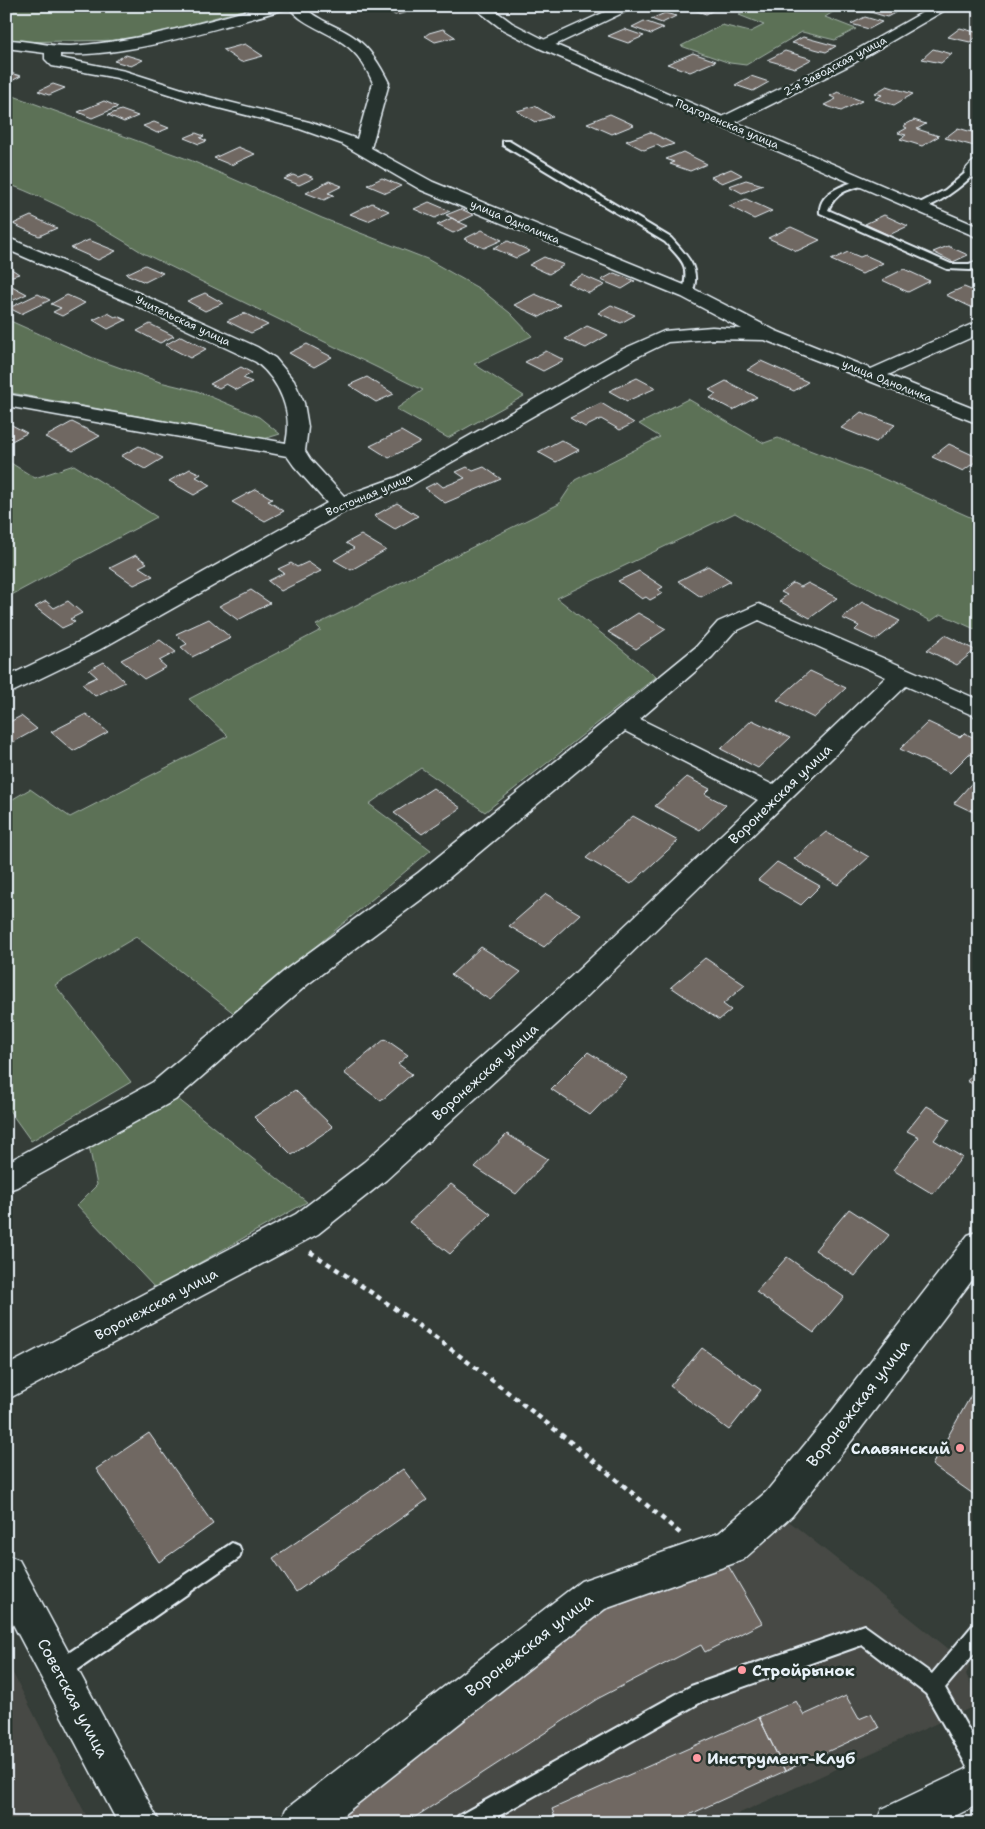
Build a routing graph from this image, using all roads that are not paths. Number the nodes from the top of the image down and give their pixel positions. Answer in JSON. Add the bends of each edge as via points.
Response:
{"nodes":[{"id":1,"x":281,"y":6,"type":"edge"},
{"id":2,"x":295,"y":6,"type":"edge"},
{"id":3,"x":479,"y":6,"type":"edge"},
{"id":4,"x":630,"y":6,"type":"edge"},
{"id":5,"x":945,"y":6,"type":"edge"},
{"id":6,"x":6,"y":44,"type":"edge"},
{"id":7,"x":544,"y":45,"type":"junction"},
{"id":8,"x":53,"y":50,"type":"junction"},
{"id":9,"x":724,"y":122,"type":"junction"},
{"id":10,"x":506,"y":143,"type":"dead end"},
{"id":11,"x":363,"y":148,"type":"junction"},
{"id":12,"x":976,"y":170,"type":"edge"},
{"id":13,"x":863,"y":183,"type":"junction"},
{"id":14,"x":919,"y":207,"type":"junction"},
{"id":15,"x":979,"y":233,"type":"edge"},
{"id":16,"x":6,"y":242,"type":"edge"},
{"id":17,"x":979,"y":264,"type":"edge"},
{"id":18,"x":686,"y":307,"type":"junction"},
{"id":19,"x":979,"y":327,"type":"edge"},
{"id":20,"x":769,"y":335,"type":"junction"},
{"id":21,"x":664,"y":337,"type":"junction"},
{"id":22,"x":873,"y":375,"type":"junction"},
{"id":23,"x":6,"y":400,"type":"edge"},
{"id":24,"x":979,"y":418,"type":"edge"},
{"id":25,"x":295,"y":451,"type":"junction"},
{"id":26,"x":340,"y":505,"type":"junction"},
{"id":27,"x":902,"y":676,"type":"junction"},
{"id":28,"x":6,"y":687,"type":"edge"},
{"id":29,"x":979,"y":710,"type":"edge"},
{"id":30,"x":623,"y":720,"type":"junction"},
{"id":31,"x":776,"y":798,"type":"junction"},
{"id":32,"x":6,"y":1178,"type":"edge"},
{"id":33,"x":979,"y":1245,"type":"edge"},
{"id":34,"x":6,"y":1384,"type":"edge"},
{"id":35,"x":232,"y":1552,"type":"dead end"},
{"id":36,"x":6,"y":1573,"type":"edge"},
{"id":37,"x":979,"y":1632,"type":"edge"},
{"id":38,"x":58,"y":1671,"type":"junction"},
{"id":39,"x":933,"y":1687,"type":"junction"},
{"id":40,"x":979,"y":1768,"type":"edge"},
{"id":41,"x":979,"y":1783,"type":"edge"},
{"id":42,"x":140,"y":1823,"type":"edge"},
{"id":43,"x":300,"y":1823,"type":"edge"},
{"id":44,"x":465,"y":1823,"type":"edge"},
{"id":45,"x":896,"y":1823,"type":"edge"}],
"edges":[{"from":1,"to":8,"type":"street","via":[[115,46]]},
{"from":2,"to":11,"type":"street","via":[[313,21],[348,39],[364,53],[375,70],[381,83]]},
{"from":3,"to":7,"type":"street","name":"Подгоренская улица","via":[[507,26]]},
{"from":4,"to":7,"type":"street"},
{"from":5,"to":9,"type":"street","name":"2-я Заводская улица","via":[[847,61]]},
{"from":6,"to":8,"type":"street"},
{"from":7,"to":9,"type":"street","name":"Подгоренская улица"},
{"from":8,"to":11,"type":"street","name":"улица Одноличка","via":[[52,59],[57,63],[120,74],[303,125]]},
{"from":9,"to":13,"type":"street","name":"Подгоренская улица"},
{"from":10,"to":18,"type":"lane","via":[[668,240],[688,262],[692,273]]},
{"from":11,"to":18,"type":"street","name":"улица Одноличка","via":[[427,186]]},
{"from":12,"to":14,"type":"lane","via":[[948,192]]},
{"from":13,"to":14,"type":"street","name":"Подгоренская улица"},
{"from":13,"to":17,"type":"lane","via":[[844,185],[827,200],[823,211],[950,267]]},
{"from":14,"to":15,"type":"street","name":"Подгоренская улица"},
{"from":16,"to":25,"type":"street","name":"Учительская улица","via":[[164,311],[267,361],[295,401],[299,436]]},
{"from":18,"to":20,"type":"street","name":"улица Одноличка"},
{"from":18,"to":21,"type":"street"},
{"from":19,"to":22,"type":"street"},
{"from":20,"to":21,"type":"street","name":"Восточная улица","via":[[712,333]]},
{"from":20,"to":22,"type":"street","name":"улица Одноличка"},
{"from":21,"to":26,"type":"street","name":"Восточная улица","via":[[628,354],[404,482]]},
{"from":22,"to":24,"type":"street","name":"улица Одноличка"},
{"from":23,"to":25,"type":"street"},
{"from":25,"to":26,"type":"street"},
{"from":26,"to":28,"type":"street","name":"Восточная улица","via":[[91,645]]},
{"from":27,"to":29,"type":"street"},
{"from":27,"to":30,"type":"street","via":[[759,611],[726,626],[704,652]]},
{"from":27,"to":31,"type":"street","name":"Воронежская улица"},
{"from":30,"to":31,"type":"street"},
{"from":30,"to":32,"type":"street","via":[[428,880],[298,976],[164,1091]]},
{"from":31,"to":34,"type":"street","name":"Воронежская улица","via":[[569,996],[375,1171],[307,1224]]},
{"from":33,"to":43,"type":"street","name":"Воронежская улица","via":[[779,1504],[730,1547],[594,1594]]},
{"from":35,"to":38,"type":"lane"},
{"from":36,"to":38,"type":"street","name":"Советская улица"},
{"from":37,"to":39,"type":"lane"},
{"from":38,"to":42,"type":"street","name":"Советская улица"},
{"from":39,"to":40,"type":"lane"},
{"from":39,"to":44,"type":"lane","via":[[864,1635],[698,1693]]},
{"from":41,"to":45,"type":"street"}]}
